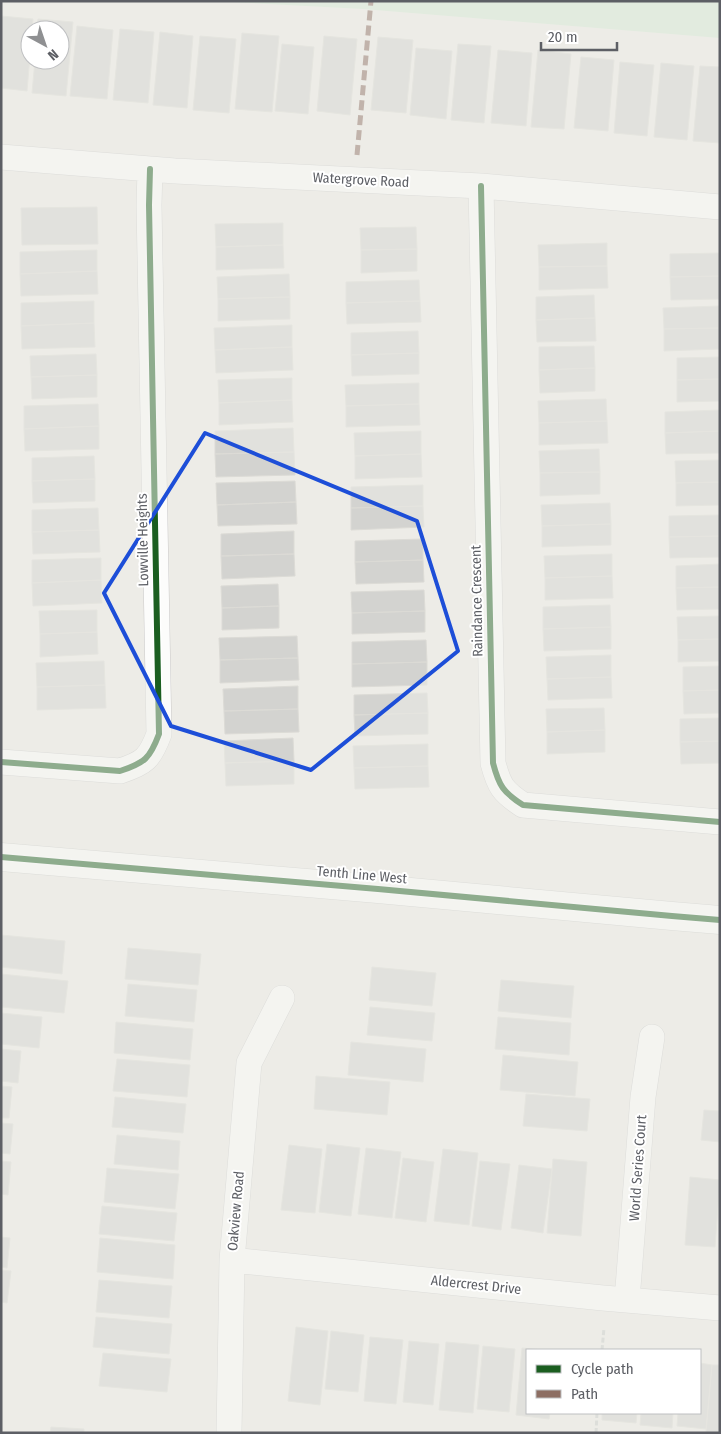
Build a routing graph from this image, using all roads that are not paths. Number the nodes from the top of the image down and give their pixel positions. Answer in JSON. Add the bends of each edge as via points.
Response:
{"nodes":[{"id":1,"x":1,"y":157,"type":"edge"},
{"id":2,"x":150,"y":169,"type":"junction"},
{"id":3,"x":481,"y":186,"type":"junction"},
{"id":4,"x":720,"y":207,"type":"edge"},
{"id":5,"x":1,"y":762,"type":"edge"},
{"id":6,"x":720,"y":822,"type":"edge"},
{"id":7,"x":1,"y":857,"type":"edge"},
{"id":8,"x":720,"y":920,"type":"edge"},
{"id":9,"x":282,"y":998,"type":"dead end"},
{"id":10,"x":652,"y":1036,"type":"dead end"},
{"id":11,"x":232,"y":1260,"type":"junction"},
{"id":12,"x":627,"y":1300,"type":"junction"},
{"id":13,"x":720,"y":1308,"type":"edge"},
{"id":14,"x":229,"y":1433,"type":"edge"}],
"edges":[{"from":1,"to":2,"type":"street","name":"Watergrove Road"},
{"from":2,"to":3,"type":"street","name":"Watergrove Road"},
{"from":2,"to":5,"type":"street","name":"Lowville Heights","via":[[159,734],[152,752],[137,765],[120,771]]},
{"from":3,"to":4,"type":"street","name":"Watergrove Road"},
{"from":3,"to":6,"type":"street","name":"Raindance Crescent","via":[[493,763],[498,781],[508,795],[523,805]]},
{"from":7,"to":8,"type":"street","name":"Tenth Line West"},
{"from":9,"to":11,"type":"street","name":"Oakview Road","via":[[249,1063]]},
{"from":10,"to":12,"type":"street","name":"World Series Court","via":[[643,1097]]},
{"from":11,"to":12,"type":"street","name":"Aldercrest Drive"},
{"from":11,"to":14,"type":"street","name":"Oakview Road"},
{"from":12,"to":13,"type":"street","name":"Aldercrest Drive"}]}
